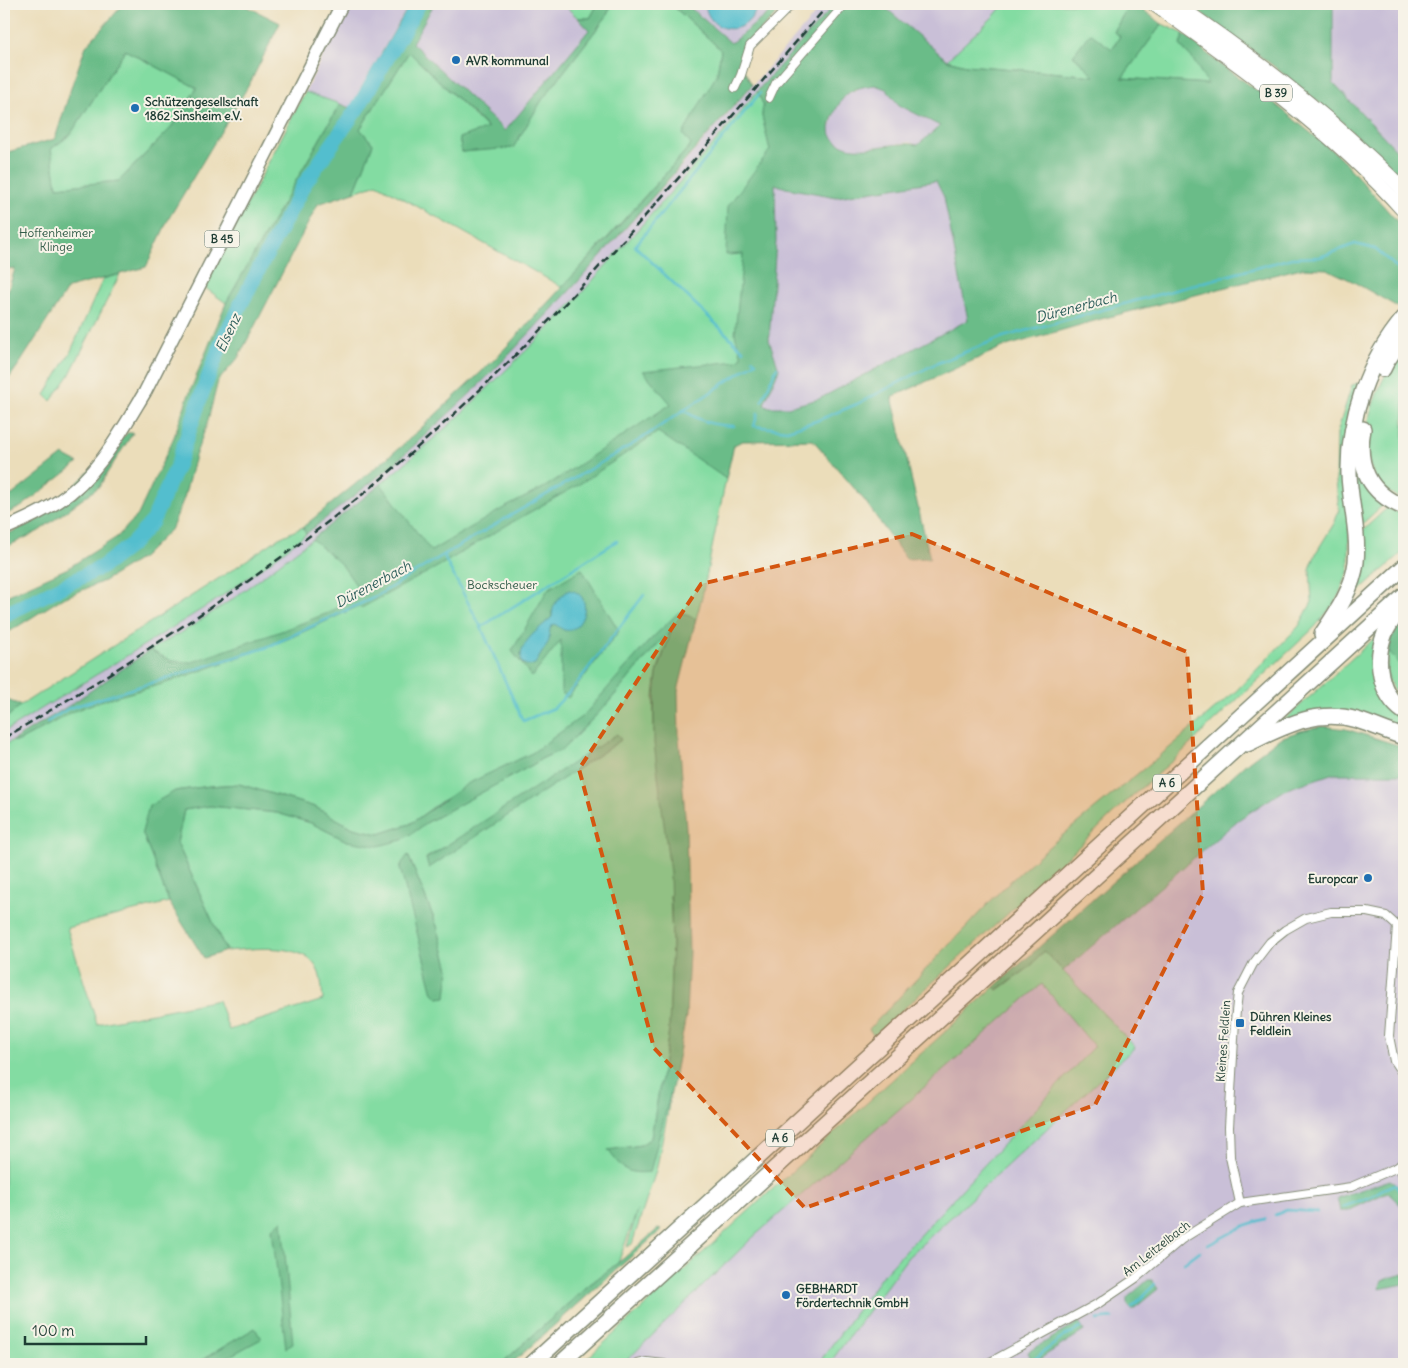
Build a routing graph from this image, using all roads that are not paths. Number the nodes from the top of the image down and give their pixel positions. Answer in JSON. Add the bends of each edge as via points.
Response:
{"nodes":[{"id":1,"x":342,"y":4,"type":"edge"},
{"id":2,"x":792,"y":4,"type":"edge"},
{"id":3,"x":845,"y":4,"type":"edge"},
{"id":4,"x":1154,"y":4,"type":"edge"},
{"id":5,"x":1175,"y":4,"type":"edge"},
{"id":6,"x":735,"y":88,"type":"dead end"},
{"id":7,"x":769,"y":98,"type":"dead end"},
{"id":8,"x":1404,"y":191,"type":"edge"},
{"id":9,"x":1404,"y":211,"type":"edge"},
{"id":10,"x":1404,"y":318,"type":"edge"},
{"id":11,"x":1404,"y":336,"type":"edge"},
{"id":12,"x":1395,"y":503,"type":"edge"},
{"id":13,"x":4,"y":529,"type":"edge"},
{"id":14,"x":1404,"y":567,"type":"edge"},
{"id":15,"x":1404,"y":596,"type":"edge"},
{"id":16,"x":1404,"y":602,"type":"edge"},
{"id":17,"x":1307,"y":655,"type":"junction"},
{"id":18,"x":1404,"y":712,"type":"edge"},
{"id":19,"x":1404,"y":737,"type":"edge"},
{"id":20,"x":1232,"y":752,"type":"junction"},
{"id":21,"x":1404,"y":1076,"type":"edge"},
{"id":22,"x":1401,"y":1164,"type":"edge"},
{"id":23,"x":1404,"y":1176,"type":"edge"},
{"id":24,"x":1240,"y":1203,"type":"junction"},
{"id":25,"x":532,"y":1364,"type":"edge"},
{"id":26,"x":560,"y":1364,"type":"edge"},
{"id":27,"x":638,"y":1364,"type":"edge"},
{"id":28,"x":664,"y":1364,"type":"edge"},
{"id":29,"x":987,"y":1364,"type":"edge"}],
"edges":[{"from":1,"to":13,"type":"main road","number":"B 45","via":[[144,392],[112,446],[83,482],[60,500]]},
{"from":2,"to":6,"type":"street","via":[[750,46]]},
{"from":3,"to":7,"type":"street","via":[[776,83]]},
{"from":4,"to":9,"type":"highway","number":"B 39","via":[[1289,103],[1354,160]]},
{"from":5,"to":8,"type":"highway","number":"B 39","via":[[1324,115]]},
{"from":10,"to":17,"type":"highway","via":[[1378,357],[1355,416],[1349,474],[1356,533],[1352,581],[1334,616]]},
{"from":11,"to":12,"type":"highway","via":[[1377,382],[1362,435],[1361,451],[1370,481]]},
{"from":14,"to":17,"type":"highway","number":"A 6"},
{"from":15,"to":20,"type":"highway","number":"A 6"},
{"from":16,"to":18,"type":"highway","via":[[1386,632],[1379,652],[1379,670],[1391,698]]},
{"from":17,"to":25,"type":"highway","number":"A 6"},
{"from":19,"to":20,"type":"highway","via":[[1344,717],[1312,718],[1283,727]]},
{"from":20,"to":26,"type":"highway","number":"A 6"},
{"from":21,"to":24,"type":"street","name":"Kleines Feldlein","via":[[1394,1061],[1389,1036],[1397,926],[1386,916],[1366,912],[1332,912],[1306,918],[1270,942],[1253,964],[1238,994],[1229,1126],[1230,1157]]},
{"from":22,"to":23,"type":"street"},
{"from":22,"to":24,"type":"street","name":"Am Leitzelbach","via":[[1351,1187]]},
{"from":24,"to":29,"type":"street","name":"Am Leitzelbach","via":[[1182,1239],[1136,1278],[1099,1303]]},
{"from":27,"to":28,"type":"street"}]}
